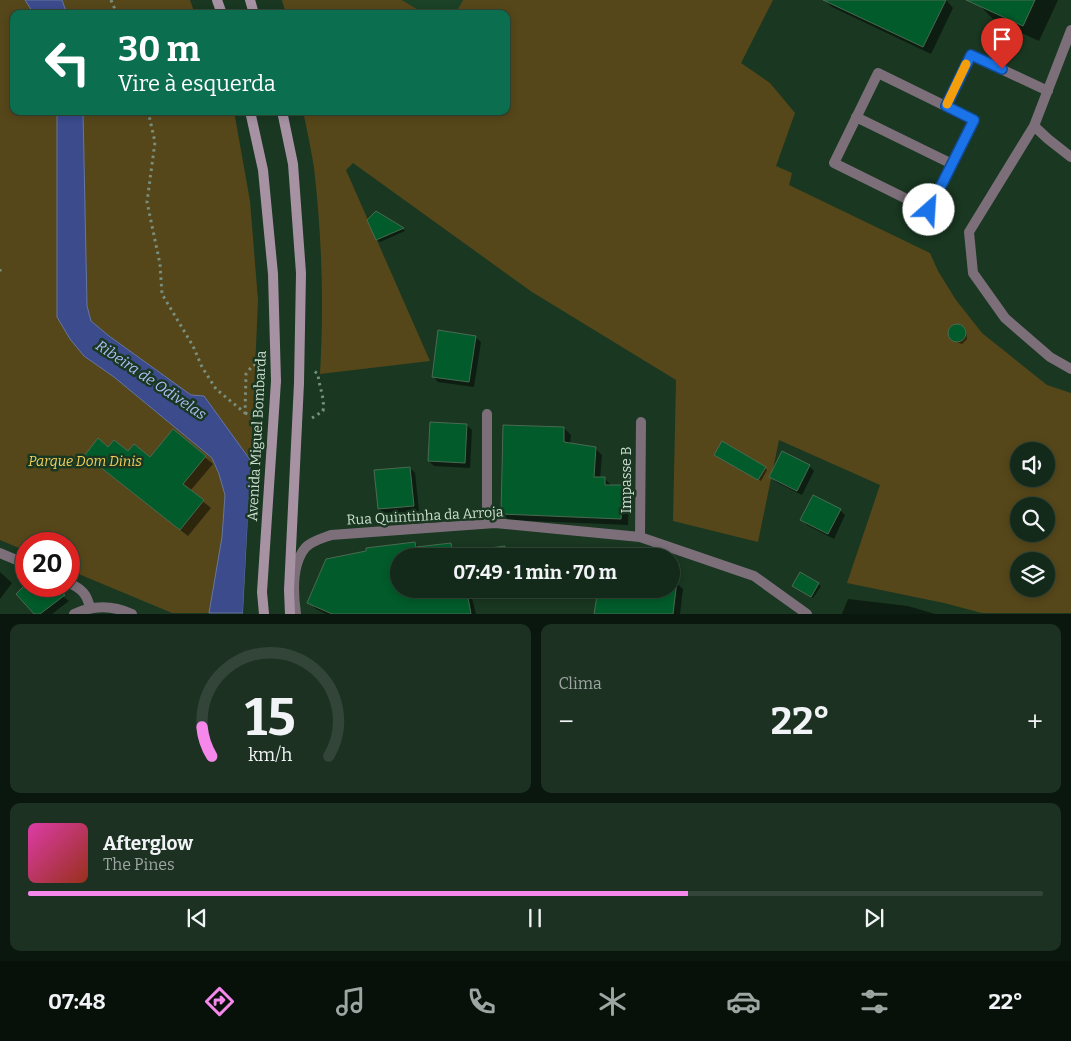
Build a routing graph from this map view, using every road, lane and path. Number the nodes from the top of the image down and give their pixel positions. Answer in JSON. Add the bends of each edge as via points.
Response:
{"nodes":[{"id":1,"x":1071,"y":31,"type":"edge"},
{"id":2,"x":1048,"y":91,"type":"junction"},
{"id":3,"x":946,"y":106,"type":"junction"},
{"id":4,"x":149,"y":115,"type":"edge"},
{"id":5,"x":251,"y":115,"type":"edge"},
{"id":6,"x":283,"y":115,"type":"edge"},
{"id":7,"x":856,"y":117,"type":"junction"},
{"id":8,"x":1034,"y":126,"type":"junction"},
{"id":9,"x":1071,"y":157,"type":"edge"},
{"id":10,"x":952,"y":164,"type":"junction"},
{"id":11,"x":275,"y":362,"type":"junction"},
{"id":12,"x":1071,"y":369,"type":"edge"},
{"id":13,"x":487,"y":414,"type":"dead end"},
{"id":14,"x":640,"y":422,"type":"dead end"},
{"id":15,"x":487,"y":523,"type":"junction"},
{"id":16,"x":640,"y":537,"type":"junction"},
{"id":17,"x":0,"y":553,"type":"edge"},
{"id":18,"x":15,"y":559,"type":"edge"},
{"id":19,"x":80,"y":589,"type":"edge"},
{"id":20,"x":90,"y":608,"type":"junction"},
{"id":21,"x":74,"y":614,"type":"edge"},
{"id":22,"x":132,"y":614,"type":"edge"},
{"id":23,"x":264,"y":614,"type":"edge"},
{"id":24,"x":290,"y":614,"type":"edge"},
{"id":25,"x":296,"y":614,"type":"edge"},
{"id":26,"x":807,"y":614,"type":"edge"}],
"edges":[{"from":1,"to":2,"type":"street"},
{"from":2,"to":3,"type":"street","via":[[971,55]]},
{"from":2,"to":8,"type":"street"},
{"from":3,"to":7,"type":"street","via":[[878,73]]},
{"from":3,"to":10,"type":"street","via":[[974,120]]},
{"from":4,"to":11,"type":"path","via":[[155,142],[148,202],[160,264],[162,294],[216,389],[245,413],[246,374],[253,365]]},
{"from":5,"to":11,"type":"main road","name":"Avenida Miguel Bombarda","via":[[263,170],[272,255]]},
{"from":6,"to":24,"type":"main road","bridge":true,"via":[[293,164],[302,273]]},
{"from":7,"to":10,"type":"street"},
{"from":7,"to":10,"type":"street","via":[[834,163],[929,210]]},
{"from":8,"to":9,"type":"street"},
{"from":8,"to":12,"type":"street","via":[[969,232],[973,273],[1005,318],[1050,357]]},
{"from":11,"to":23,"type":"main road","name":"Avenida Miguel Bombarda","bridge":true,"via":[[262,592]]},
{"from":13,"to":15,"type":"street"},
{"from":14,"to":16,"type":"street","name":"Impasse B"},
{"from":15,"to":16,"type":"street","name":"Rua Quintinha da Arroja"},
{"from":15,"to":25,"type":"street","name":"Rua Quintinha da Arroja","via":[[331,535],[318,540],[306,547],[299,561],[294,579]]},
{"from":16,"to":26,"type":"street","name":"Rua Quintinha da Arroja","via":[[754,576]]},
{"from":17,"to":18,"type":"street"},
{"from":19,"to":20,"type":"street"},
{"from":20,"to":21,"type":"street"},
{"from":20,"to":22,"type":"street","via":[[113,608]]}]}
